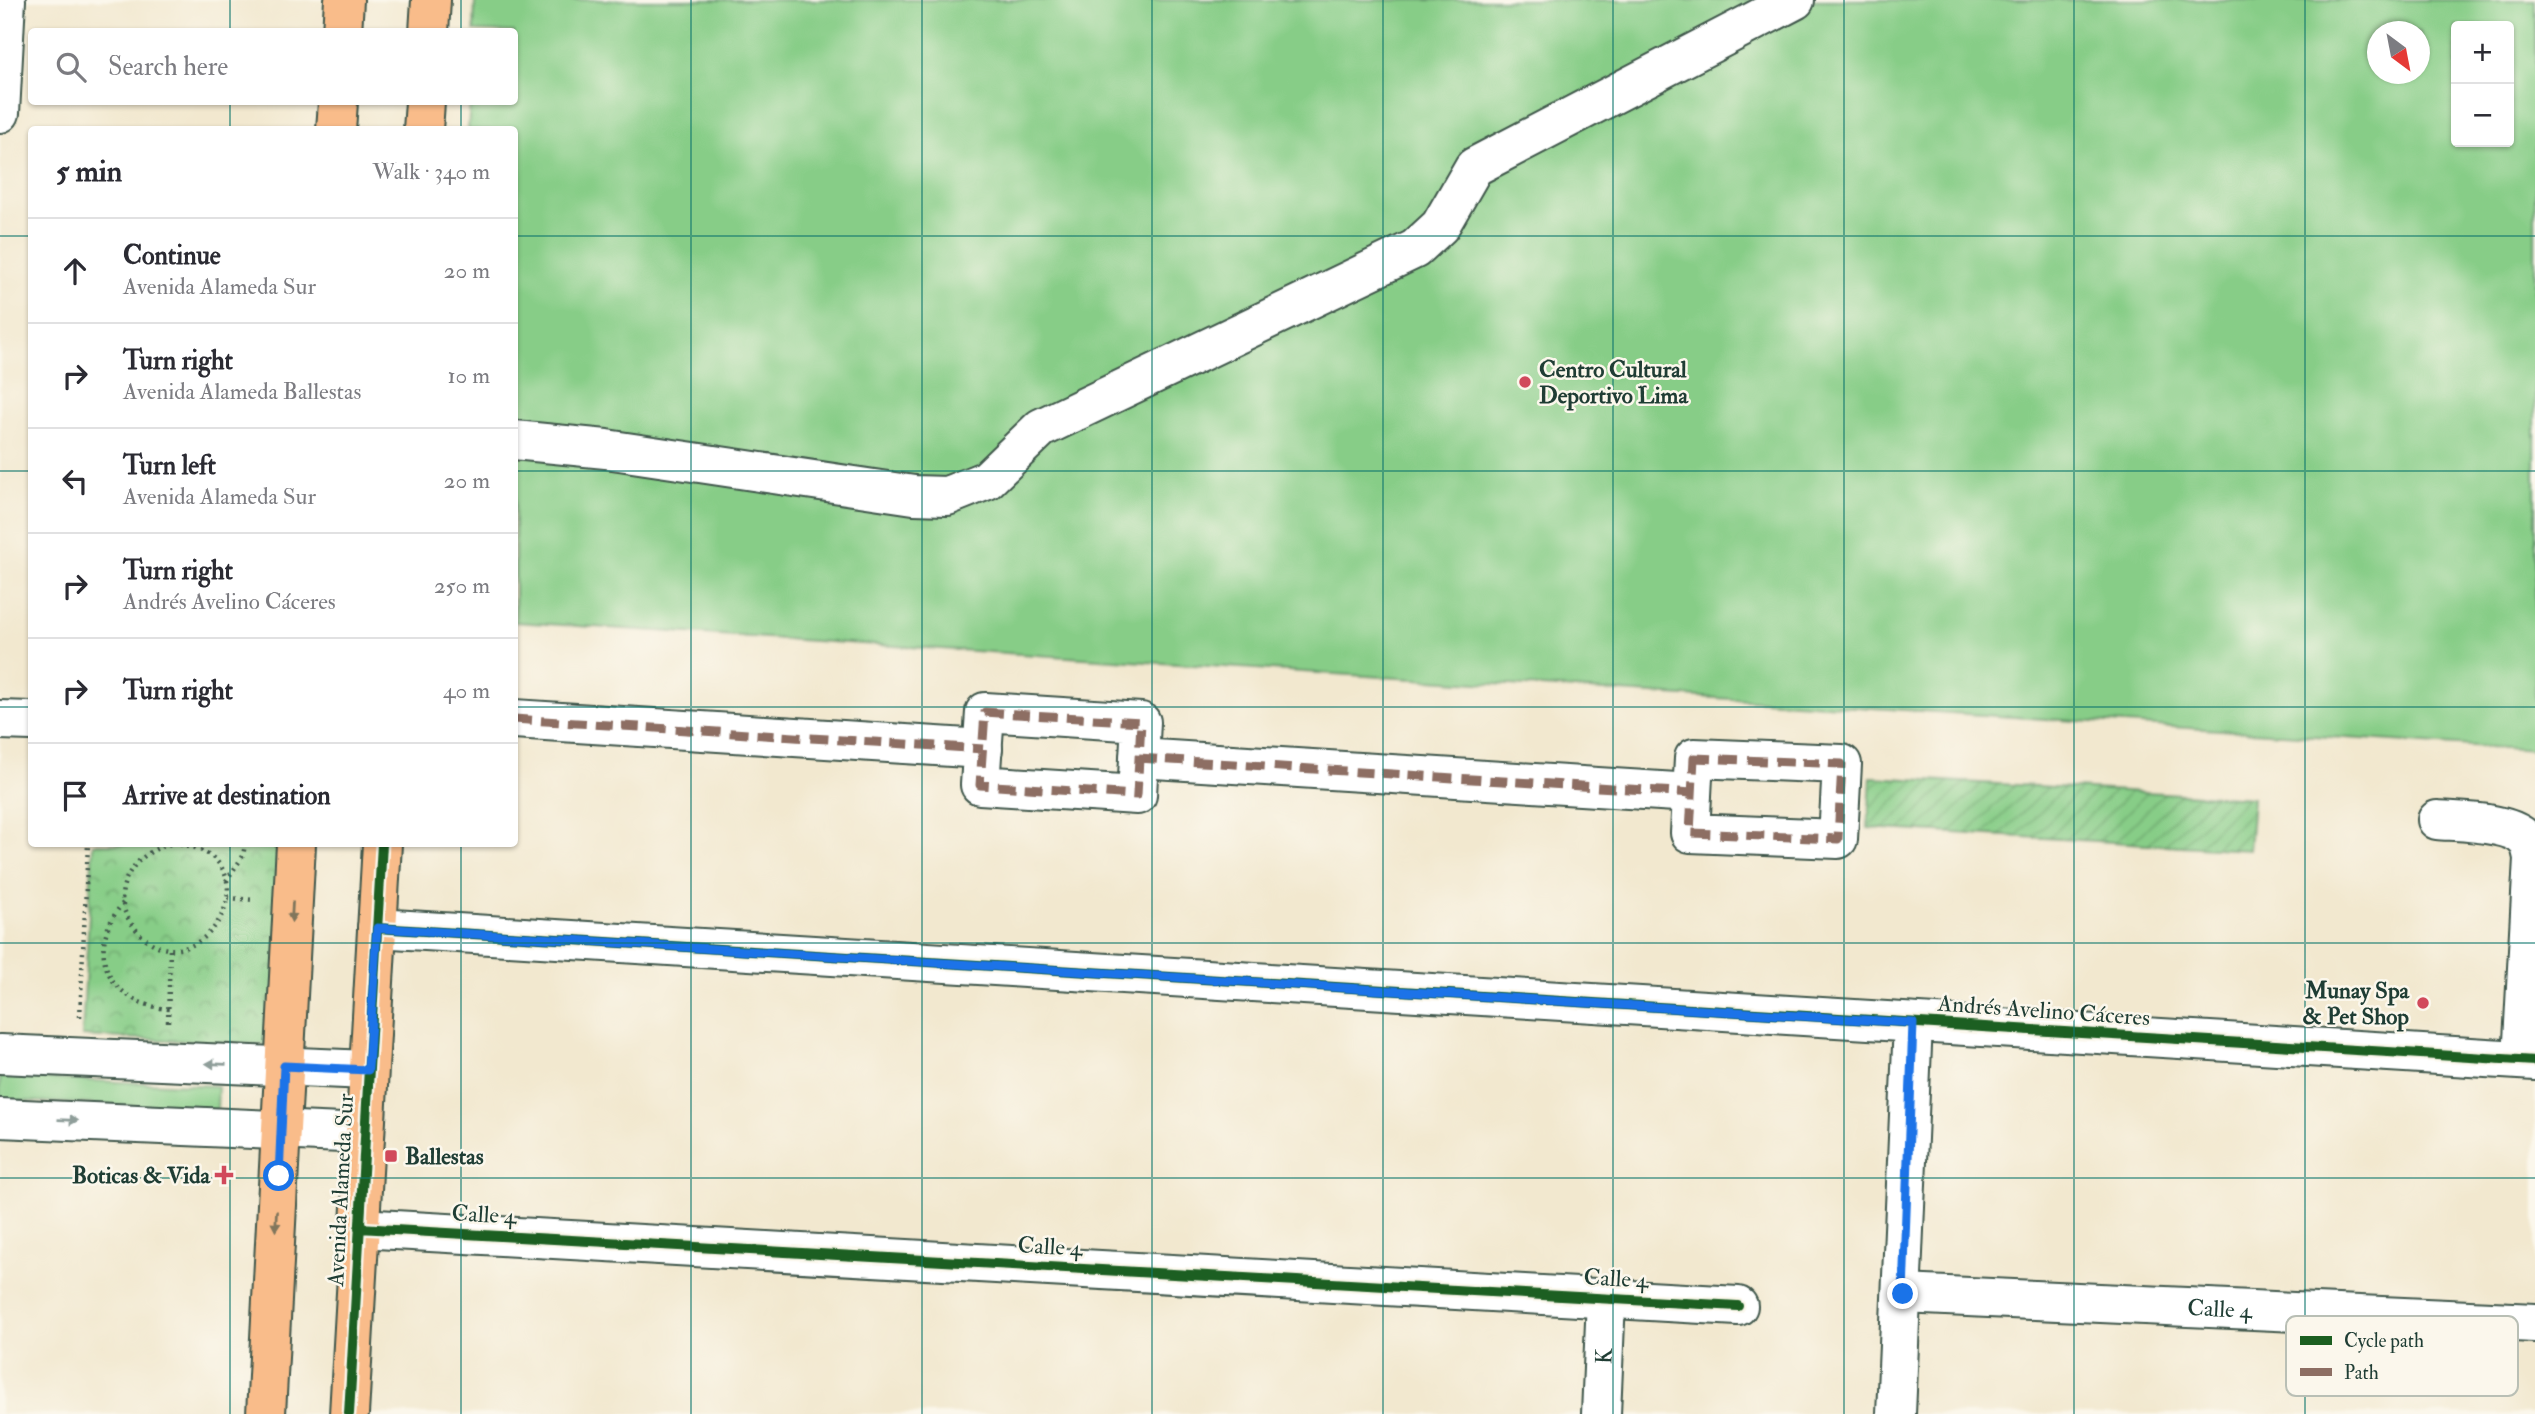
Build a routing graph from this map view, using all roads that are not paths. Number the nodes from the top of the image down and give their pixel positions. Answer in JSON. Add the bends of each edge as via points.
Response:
{"nodes":[{"id":1,"x":6,"y":0,"type":"edge"},
{"id":2,"x":344,"y":0,"type":"edge"},
{"id":3,"x":431,"y":0,"type":"edge"},
{"id":4,"x":1795,"y":0,"type":"edge"},
{"id":5,"x":342,"y":28,"type":"edge"},
{"id":6,"x":429,"y":28,"type":"edge"},
{"id":7,"x":338,"y":105,"type":"edge"},
{"id":8,"x":425,"y":105,"type":"edge"},
{"id":9,"x":0,"y":113,"type":"edge"},
{"id":10,"x":336,"y":126,"type":"edge"},
{"id":11,"x":423,"y":126,"type":"edge"},
{"id":12,"x":518,"y":440,"type":"edge"},
{"id":13,"x":518,"y":719,"type":"edge"},
{"id":14,"x":0,"y":720,"type":"edge"},
{"id":15,"x":28,"y":721,"type":"edge"},
{"id":16,"x":983,"y":748,"type":"junction"},
{"id":17,"x":1139,"y":758,"type":"junction"},
{"id":18,"x":1692,"y":793,"type":"dead end"},
{"id":19,"x":2437,"y":820,"type":"dead end"},
{"id":20,"x":296,"y":847,"type":"edge"},
{"id":21,"x":382,"y":847,"type":"edge"},
{"id":22,"x":377,"y":928,"type":"junction"},
{"id":23,"x":1913,"y":1023,"type":"junction"},
{"id":24,"x":0,"y":1054,"type":"edge"},
{"id":25,"x":2528,"y":1061,"type":"edge"},
{"id":26,"x":284,"y":1066,"type":"junction"},
{"id":27,"x":368,"y":1070,"type":"junction"},
{"id":28,"x":0,"y":1118,"type":"edge"},
{"id":29,"x":282,"y":1128,"type":"junction"},
{"id":30,"x":365,"y":1134,"type":"junction"},
{"id":31,"x":359,"y":1228,"type":"junction"},
{"id":32,"x":1903,"y":1294,"type":"junction"},
{"id":33,"x":1606,"y":1299,"type":"junction"},
{"id":34,"x":1738,"y":1306,"type":"dead end"},
{"id":35,"x":2382,"y":1316,"type":"edge"},
{"id":36,"x":266,"y":1414,"type":"edge"},
{"id":37,"x":349,"y":1414,"type":"edge"},
{"id":38,"x":1601,"y":1414,"type":"edge"},
{"id":39,"x":1896,"y":1414,"type":"edge"}],
"edges":[{"from":1,"to":9,"type":"street"},
{"from":2,"to":5,"type":"main road"},
{"from":3,"to":6,"type":"main road"},
{"from":4,"to":12,"type":"street","via":[[1474,167],[1440,226],[1406,254],[1041,428],[987,480],[947,496]]},
{"from":7,"to":10,"type":"main road"},
{"from":8,"to":11,"type":"main road"},
{"from":13,"to":16,"type":"street"},
{"from":14,"to":15,"type":"street"},
{"from":16,"to":17,"type":"street","via":[[985,712],[1141,722]]},
{"from":16,"to":17,"type":"street","via":[[980,785],[1137,795]]},
{"from":17,"to":18,"type":"street"},
{"from":19,"to":25,"type":"street","via":[[2497,826],[2528,842],[2533,858]]},
{"from":20,"to":26,"type":"main road","one_way":true},
{"from":21,"to":22,"type":"main road","name":"Avenida Alameda Sur"},
{"from":22,"to":23,"type":"street","name":"Andrés Avelino Cáceres"},
{"from":22,"to":27,"type":"main road","name":"Avenida Alameda Sur"},
{"from":23,"to":25,"type":"street","name":"Andrés Avelino Cáceres"},
{"from":23,"to":32,"type":"street"},
{"from":26,"to":24,"type":"street","one_way":true},
{"from":26,"to":27,"type":"street"},
{"from":26,"to":29,"type":"main road"},
{"from":27,"to":30,"type":"main road","name":"Avenida Alameda Sur"},
{"from":28,"to":29,"type":"street","one_way":true},
{"from":29,"to":30,"type":"street"},
{"from":29,"to":36,"type":"main road","one_way":true},
{"from":30,"to":31,"type":"main road","name":"Avenida Alameda Sur"},
{"from":31,"to":33,"type":"street","name":"Calle 4"},
{"from":31,"to":37,"type":"main road","name":"Avenida Alameda Sur"},
{"from":32,"to":35,"type":"street","name":"Calle 4"},
{"from":32,"to":39,"type":"street"},
{"from":33,"to":34,"type":"street","name":"Calle 4"},
{"from":33,"to":38,"type":"street","name":"K"}]}
